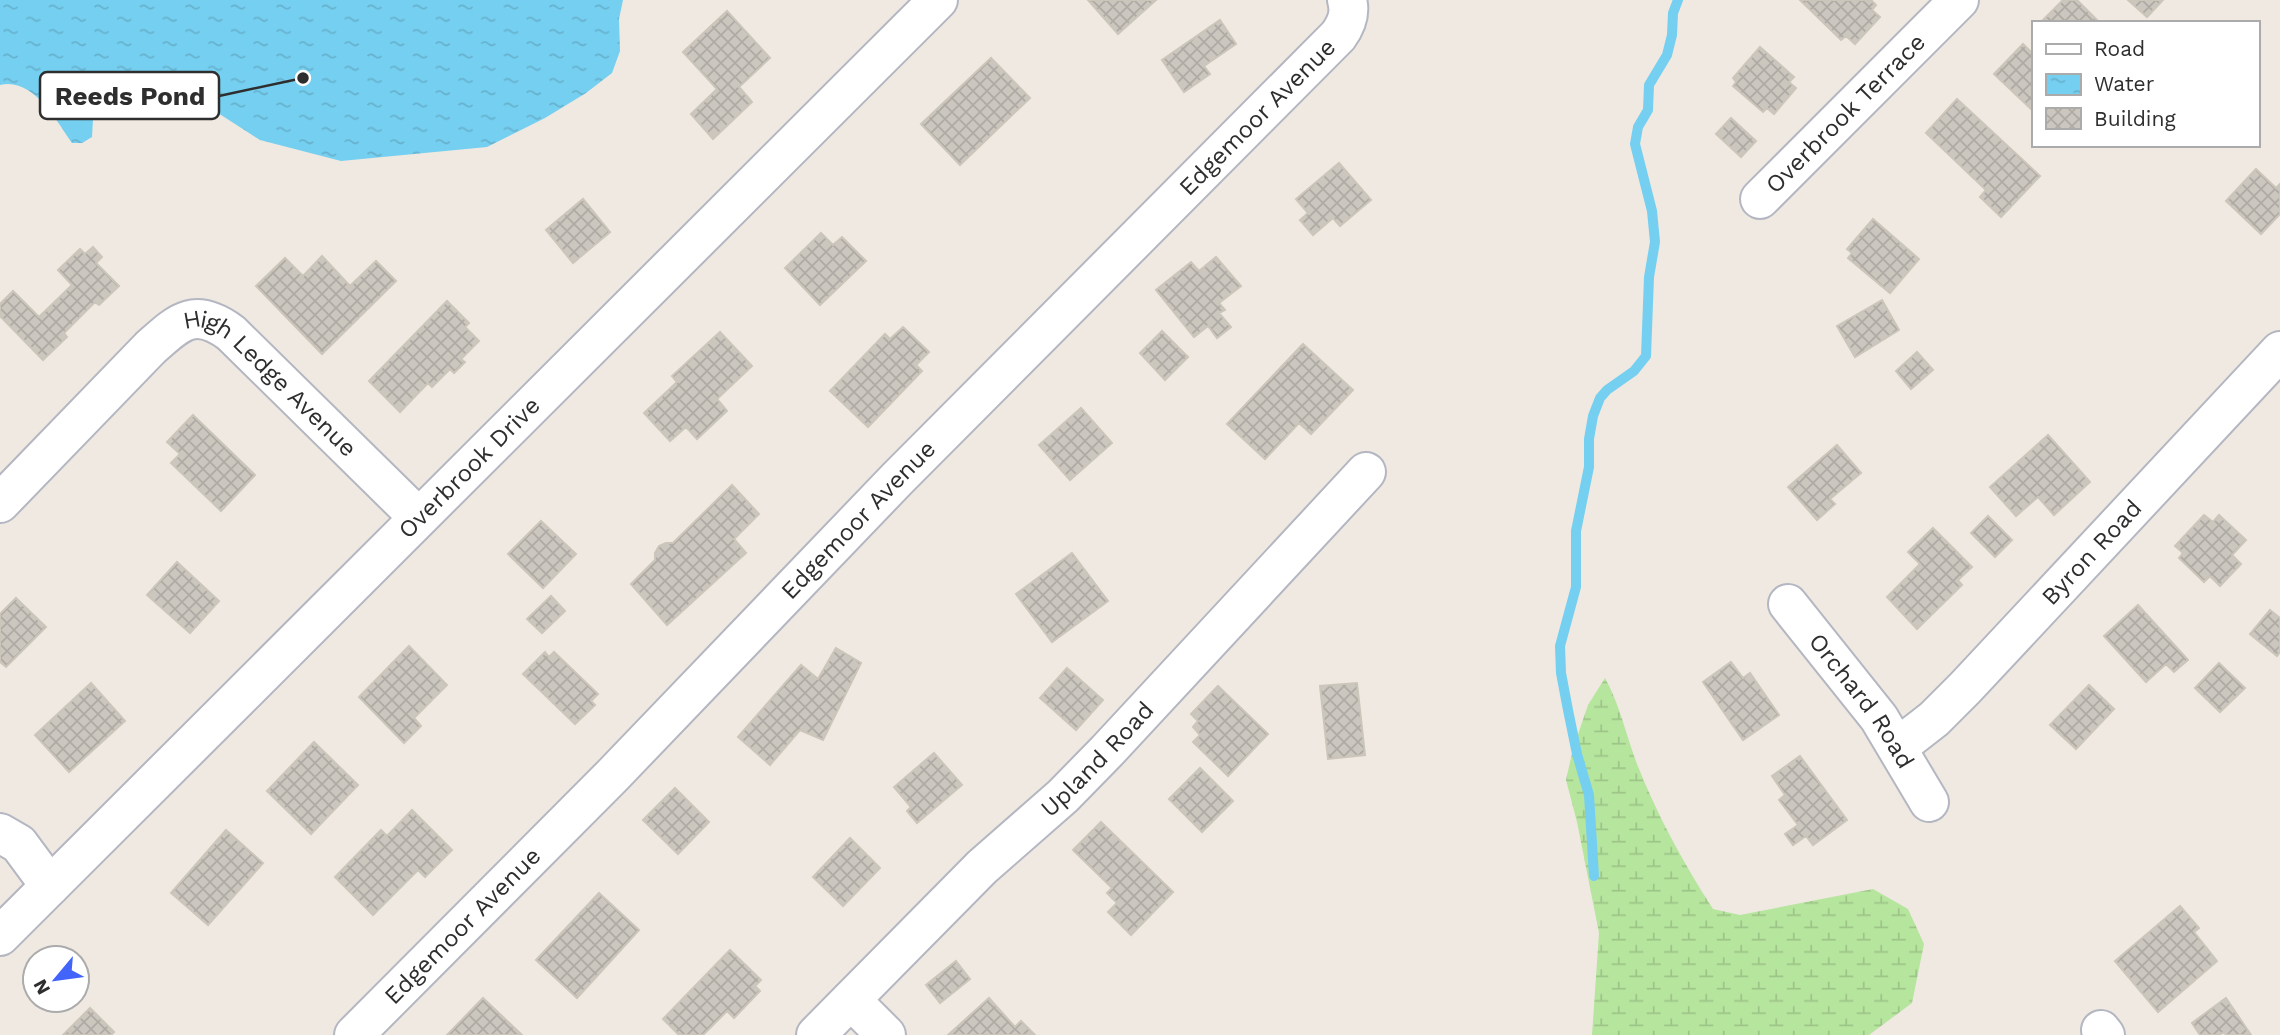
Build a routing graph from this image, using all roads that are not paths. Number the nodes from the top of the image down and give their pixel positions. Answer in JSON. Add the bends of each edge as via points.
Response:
{"nodes":[{"id":1,"x":938,"y":0,"type":"edge"},
{"id":2,"x":1347,"y":0,"type":"edge"},
{"id":3,"x":1959,"y":0,"type":"edge"},
{"id":4,"x":1760,"y":199,"type":"dead end"},
{"id":5,"x":2280,"y":351,"type":"edge"},
{"id":6,"x":1366,"y":472,"type":"dead end"},
{"id":7,"x":0,"y":503,"type":"edge"},
{"id":8,"x":418,"y":517,"type":"junction"},
{"id":9,"x":1788,"y":604,"type":"dead end"},
{"id":10,"x":1898,"y":747,"type":"junction"},
{"id":11,"x":1928,"y":802,"type":"dead end"},
{"id":12,"x":0,"y":833,"type":"edge"},
{"id":13,"x":50,"y":886,"type":"junction"},
{"id":14,"x":0,"y":936,"type":"edge"},
{"id":15,"x":851,"y":1000,"type":"junction"},
{"id":16,"x":354,"y":1035,"type":"edge"},
{"id":17,"x":816,"y":1035,"type":"edge"},
{"id":18,"x":886,"y":1035,"type":"edge"}],
"edges":[{"from":1,"to":8,"type":"street","name":"Overbrook Drive"},
{"from":2,"to":16,"type":"street","name":"Edgemoor Avenue","via":[[1348,16],[1338,36]]},
{"from":3,"to":4,"type":"street","name":"Overbrook Terrace"},
{"from":5,"to":10,"type":"street","name":"Byron Road","via":[[1965,688]]},
{"from":6,"to":15,"type":"street","name":"Upland Road","via":[[1107,751],[982,867]]},
{"from":7,"to":8,"type":"street","name":"High Ledge Avenue","via":[[150,348],[184,321],[201,318],[231,333]]},
{"from":8,"to":13,"type":"street","name":"Overbrook Drive"},
{"from":9,"to":10,"type":"street","name":"Orchard Road"},
{"from":10,"to":11,"type":"street","name":"Orchard Road"},
{"from":12,"to":13,"type":"street","via":[[19,844]]},
{"from":13,"to":14,"type":"street","name":"Overbrook Drive"},
{"from":15,"to":17,"type":"street","name":"Upland Road"},
{"from":15,"to":18,"type":"street"}]}
